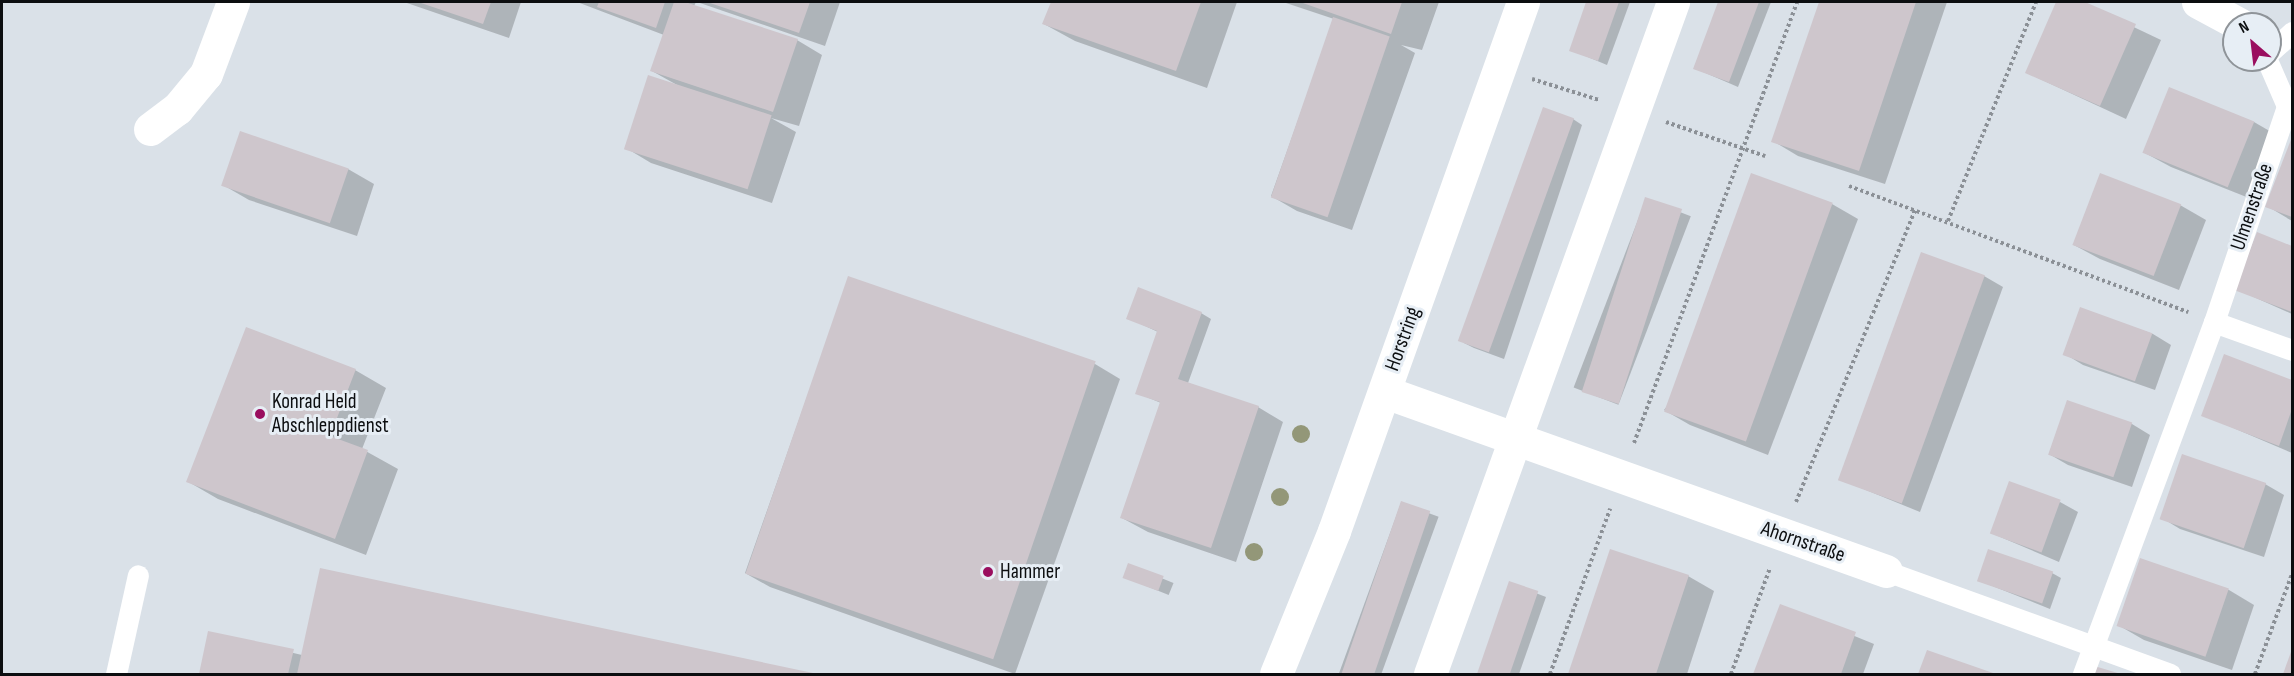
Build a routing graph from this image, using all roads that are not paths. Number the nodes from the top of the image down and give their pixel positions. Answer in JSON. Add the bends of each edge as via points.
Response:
{"nodes":[{"id":1,"x":233,"y":2,"type":"edge"},
{"id":2,"x":1524,"y":2,"type":"edge"},
{"id":3,"x":1673,"y":2,"type":"edge"},
{"id":4,"x":2198,"y":2,"type":"edge"},
{"id":5,"x":2222,"y":15,"type":"edge"},
{"id":6,"x":2272,"y":72,"type":"edge"},
{"id":7,"x":150,"y":129,"type":"dead end"},
{"id":8,"x":2214,"y":322,"type":"junction"},
{"id":9,"x":2292,"y":350,"type":"edge"},
{"id":10,"x":1384,"y":392,"type":"junction"},
{"id":11,"x":1513,"y":437,"type":"junction"},
{"id":12,"x":1886,"y":571,"type":"joint"},
{"id":13,"x":138,"y":575,"type":"dead end"},
{"id":14,"x":2094,"y":646,"type":"junction"},
{"id":15,"x":116,"y":675,"type":"edge"},
{"id":16,"x":1276,"y":675,"type":"edge"},
{"id":17,"x":1430,"y":675,"type":"edge"},
{"id":18,"x":2083,"y":675,"type":"edge"},
{"id":19,"x":2170,"y":675,"type":"edge"}],
"edges":[{"from":1,"to":7,"type":"street","via":[[206,74],[177,109]]},
{"from":2,"to":10,"type":"street","name":"Horstring"},
{"from":3,"to":11,"type":"street"},
{"from":4,"to":5,"type":"street"},
{"from":6,"to":8,"type":"lane","name":"Ulmenstraße","via":[[2286,106]]},
{"from":8,"to":9,"type":"lane"},
{"from":8,"to":14,"type":"lane"},
{"from":10,"to":11,"type":"street","name":"Ahornstraße"},
{"from":10,"to":16,"type":"street","name":"Horstring"},
{"from":11,"to":12,"type":"street","name":"Ahornstraße"},
{"from":11,"to":17,"type":"street"},
{"from":12,"to":14,"type":"lane","name":"Ahornstraße"},
{"from":13,"to":15,"type":"lane"},
{"from":14,"to":18,"type":"lane"},
{"from":14,"to":19,"type":"lane","name":"Ahornstraße"}]}
